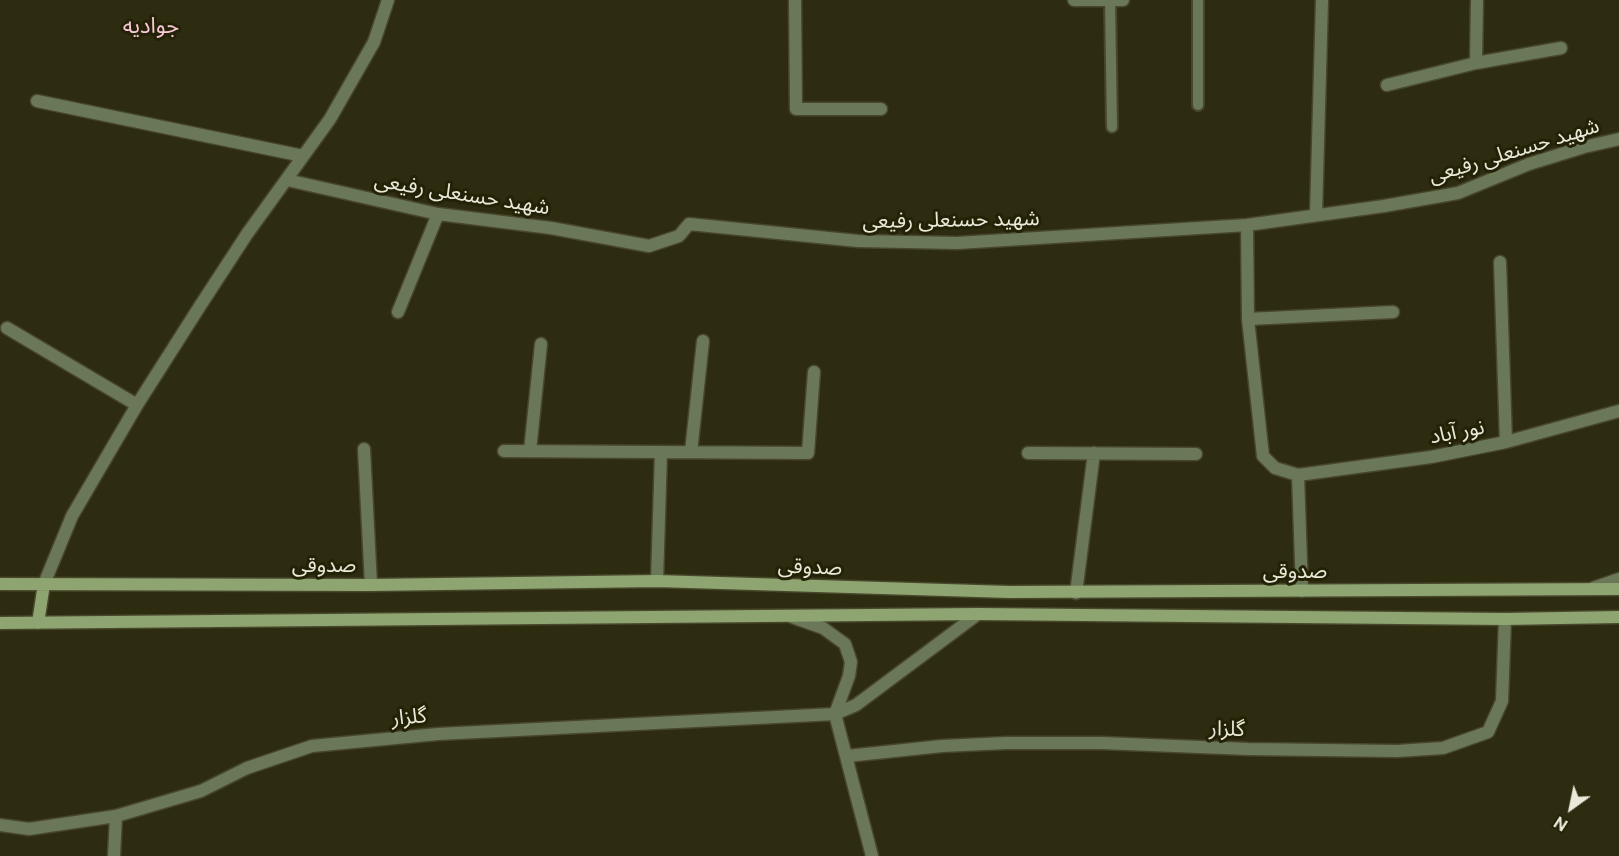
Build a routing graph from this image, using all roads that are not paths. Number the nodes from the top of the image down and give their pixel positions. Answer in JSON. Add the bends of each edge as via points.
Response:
{"nodes":[{"id":1,"x":388,"y":0,"type":"edge"},
{"id":2,"x":795,"y":0,"type":"edge"},
{"id":3,"x":1074,"y":0,"type":"edge"},
{"id":4,"x":1110,"y":0,"type":"edge"},
{"id":5,"x":1123,"y":0,"type":"edge"},
{"id":6,"x":1198,"y":0,"type":"edge"},
{"id":7,"x":1322,"y":0,"type":"edge"},
{"id":8,"x":1477,"y":0,"type":"edge"},
{"id":9,"x":1561,"y":48,"type":"dead end"},
{"id":10,"x":1476,"y":63,"type":"junction"},
{"id":11,"x":1387,"y":85,"type":"dead end"},
{"id":12,"x":37,"y":101,"type":"dead end"},
{"id":13,"x":1198,"y":105,"type":"dead end"},
{"id":14,"x":881,"y":109,"type":"dead end"},
{"id":15,"x":1112,"y":127,"type":"dead end"},
{"id":16,"x":1619,"y":139,"type":"edge"},
{"id":17,"x":303,"y":156,"type":"junction"},
{"id":18,"x":287,"y":180,"type":"junction"},
{"id":19,"x":438,"y":214,"type":"junction"},
{"id":20,"x":1316,"y":215,"type":"junction"},
{"id":21,"x":1247,"y":225,"type":"junction"},
{"id":22,"x":1500,"y":262,"type":"dead end"},
{"id":23,"x":398,"y":312,"type":"dead end"},
{"id":24,"x":1393,"y":312,"type":"dead end"},
{"id":25,"x":1248,"y":319,"type":"junction"},
{"id":26,"x":8,"y":328,"type":"dead end"},
{"id":27,"x":703,"y":341,"type":"dead end"},
{"id":28,"x":542,"y":344,"type":"dead end"},
{"id":29,"x":814,"y":372,"type":"dead end"},
{"id":30,"x":137,"y":405,"type":"junction"},
{"id":31,"x":1619,"y":411,"type":"edge"},
{"id":32,"x":1506,"y":442,"type":"junction"},
{"id":33,"x":364,"y":449,"type":"dead end"},
{"id":34,"x":504,"y":451,"type":"dead end"},
{"id":35,"x":530,"y":451,"type":"junction"},
{"id":36,"x":661,"y":452,"type":"junction"},
{"id":37,"x":691,"y":452,"type":"junction"},
{"id":38,"x":1028,"y":453,"type":"dead end"},
{"id":39,"x":1094,"y":453,"type":"junction"},
{"id":40,"x":1196,"y":454,"type":"dead end"},
{"id":41,"x":1298,"y":475,"type":"junction"},
{"id":42,"x":1619,"y":579,"type":"edge"},
{"id":43,"x":657,"y":581,"type":"junction"},
{"id":44,"x":0,"y":584,"type":"edge"},
{"id":45,"x":44,"y":584,"type":"junction"},
{"id":46,"x":371,"y":585,"type":"junction"},
{"id":47,"x":1619,"y":589,"type":"edge"},
{"id":48,"x":1589,"y":590,"type":"junction"},
{"id":49,"x":1302,"y":591,"type":"junction"},
{"id":50,"x":1076,"y":592,"type":"junction"},
{"id":51,"x":978,"y":614,"type":"junction"},
{"id":52,"x":786,"y":616,"type":"junction"},
{"id":53,"x":1619,"y":617,"type":"edge"},
{"id":54,"x":1505,"y":619,"type":"junction"},
{"id":55,"x":0,"y":623,"type":"edge"},
{"id":56,"x":38,"y":623,"type":"junction"},
{"id":57,"x":835,"y":714,"type":"junction"},
{"id":58,"x":847,"y":756,"type":"junction"},
{"id":59,"x":116,"y":816,"type":"junction"},
{"id":60,"x":0,"y":825,"type":"edge"},
{"id":61,"x":114,"y":856,"type":"edge"},
{"id":62,"x":872,"y":856,"type":"edge"}],
"edges":[{"from":1,"to":17,"type":"street","via":[[375,42],[330,119]]},
{"from":2,"to":14,"type":"street","via":[[796,109]]},
{"from":3,"to":4,"type":"street"},
{"from":4,"to":5,"type":"street"},
{"from":4,"to":15,"type":"lane"},
{"from":6,"to":13,"type":"lane"},
{"from":7,"to":20,"type":"street"},
{"from":8,"to":10,"type":"street"},
{"from":9,"to":10,"type":"street"},
{"from":10,"to":11,"type":"street"},
{"from":12,"to":17,"type":"street"},
{"from":16,"to":20,"type":"street","name":"شهید حسنعلی رفیعی","via":[[1529,164],[1458,192]]},
{"from":17,"to":18,"type":"street"},
{"from":18,"to":19,"type":"street","name":"شهید حسنعلی رفیعی"},
{"from":18,"to":30,"type":"street","via":[[247,234]]},
{"from":19,"to":21,"type":"street","name":"شهید حسنعلی رفیعی","via":[[551,228],[649,246],[679,236],[689,224],[858,241],[957,243]]},
{"from":19,"to":23,"type":"street"},
{"from":20,"to":21,"type":"street","name":"شهید حسنعلی رفیعی"},
{"from":21,"to":25,"type":"street"},
{"from":22,"to":32,"type":"street"},
{"from":24,"to":25,"type":"street"},
{"from":25,"to":41,"type":"street","via":[[1263,456],[1275,468]]},
{"from":26,"to":30,"type":"street"},
{"from":27,"to":37,"type":"street"},
{"from":28,"to":35,"type":"street"},
{"from":29,"to":37,"type":"street","via":[[808,453]]},
{"from":30,"to":45,"type":"street","via":[[72,516]]},
{"from":31,"to":32,"type":"street","name":"نور آباد"},
{"from":32,"to":41,"type":"street","name":"نور آباد","via":[[1431,457]]},
{"from":33,"to":46,"type":"street"},
{"from":34,"to":35,"type":"street"},
{"from":35,"to":36,"type":"street"},
{"from":36,"to":37,"type":"street"},
{"from":36,"to":43,"type":"street"},
{"from":38,"to":39,"type":"street"},
{"from":39,"to":40,"type":"street"},
{"from":39,"to":50,"type":"street"},
{"from":41,"to":49,"type":"street"},
{"from":42,"to":48,"type":"street"},
{"from":43,"to":46,"type":"main road","name":"صدوقی"},
{"from":43,"to":50,"type":"main road","name":"صدوقی"},
{"from":44,"to":45,"type":"main road","name":"صدوقی"},
{"from":45,"to":46,"type":"main road","name":"صدوقی"},
{"from":45,"to":56,"type":"main road"},
{"from":47,"to":48,"type":"main road","name":"صدوقی"},
{"from":48,"to":49,"type":"main road","name":"صدوقی"},
{"from":49,"to":50,"type":"main road","name":"صدوقی"},
{"from":51,"to":52,"type":"main road"},
{"from":51,"to":54,"type":"main road"},
{"from":51,"to":57,"type":"street","via":[[856,705]]},
{"from":52,"to":56,"type":"main road"},
{"from":52,"to":57,"type":"street","via":[[823,628],[845,644],[851,662]]},
{"from":53,"to":54,"type":"main road"},
{"from":54,"to":58,"type":"street","name":"گلزار","via":[[1502,701],[1488,732],[1443,748],[1396,751],[1006,743]]},
{"from":55,"to":56,"type":"main road"},
{"from":57,"to":58,"type":"street"},
{"from":57,"to":59,"type":"street","name":"گلزار","via":[[438,734],[312,746],[247,768],[201,790]]},
{"from":58,"to":62,"type":"street"},
{"from":59,"to":60,"type":"street","name":"گلزار","via":[[29,829]]},
{"from":59,"to":61,"type":"street"}]}
